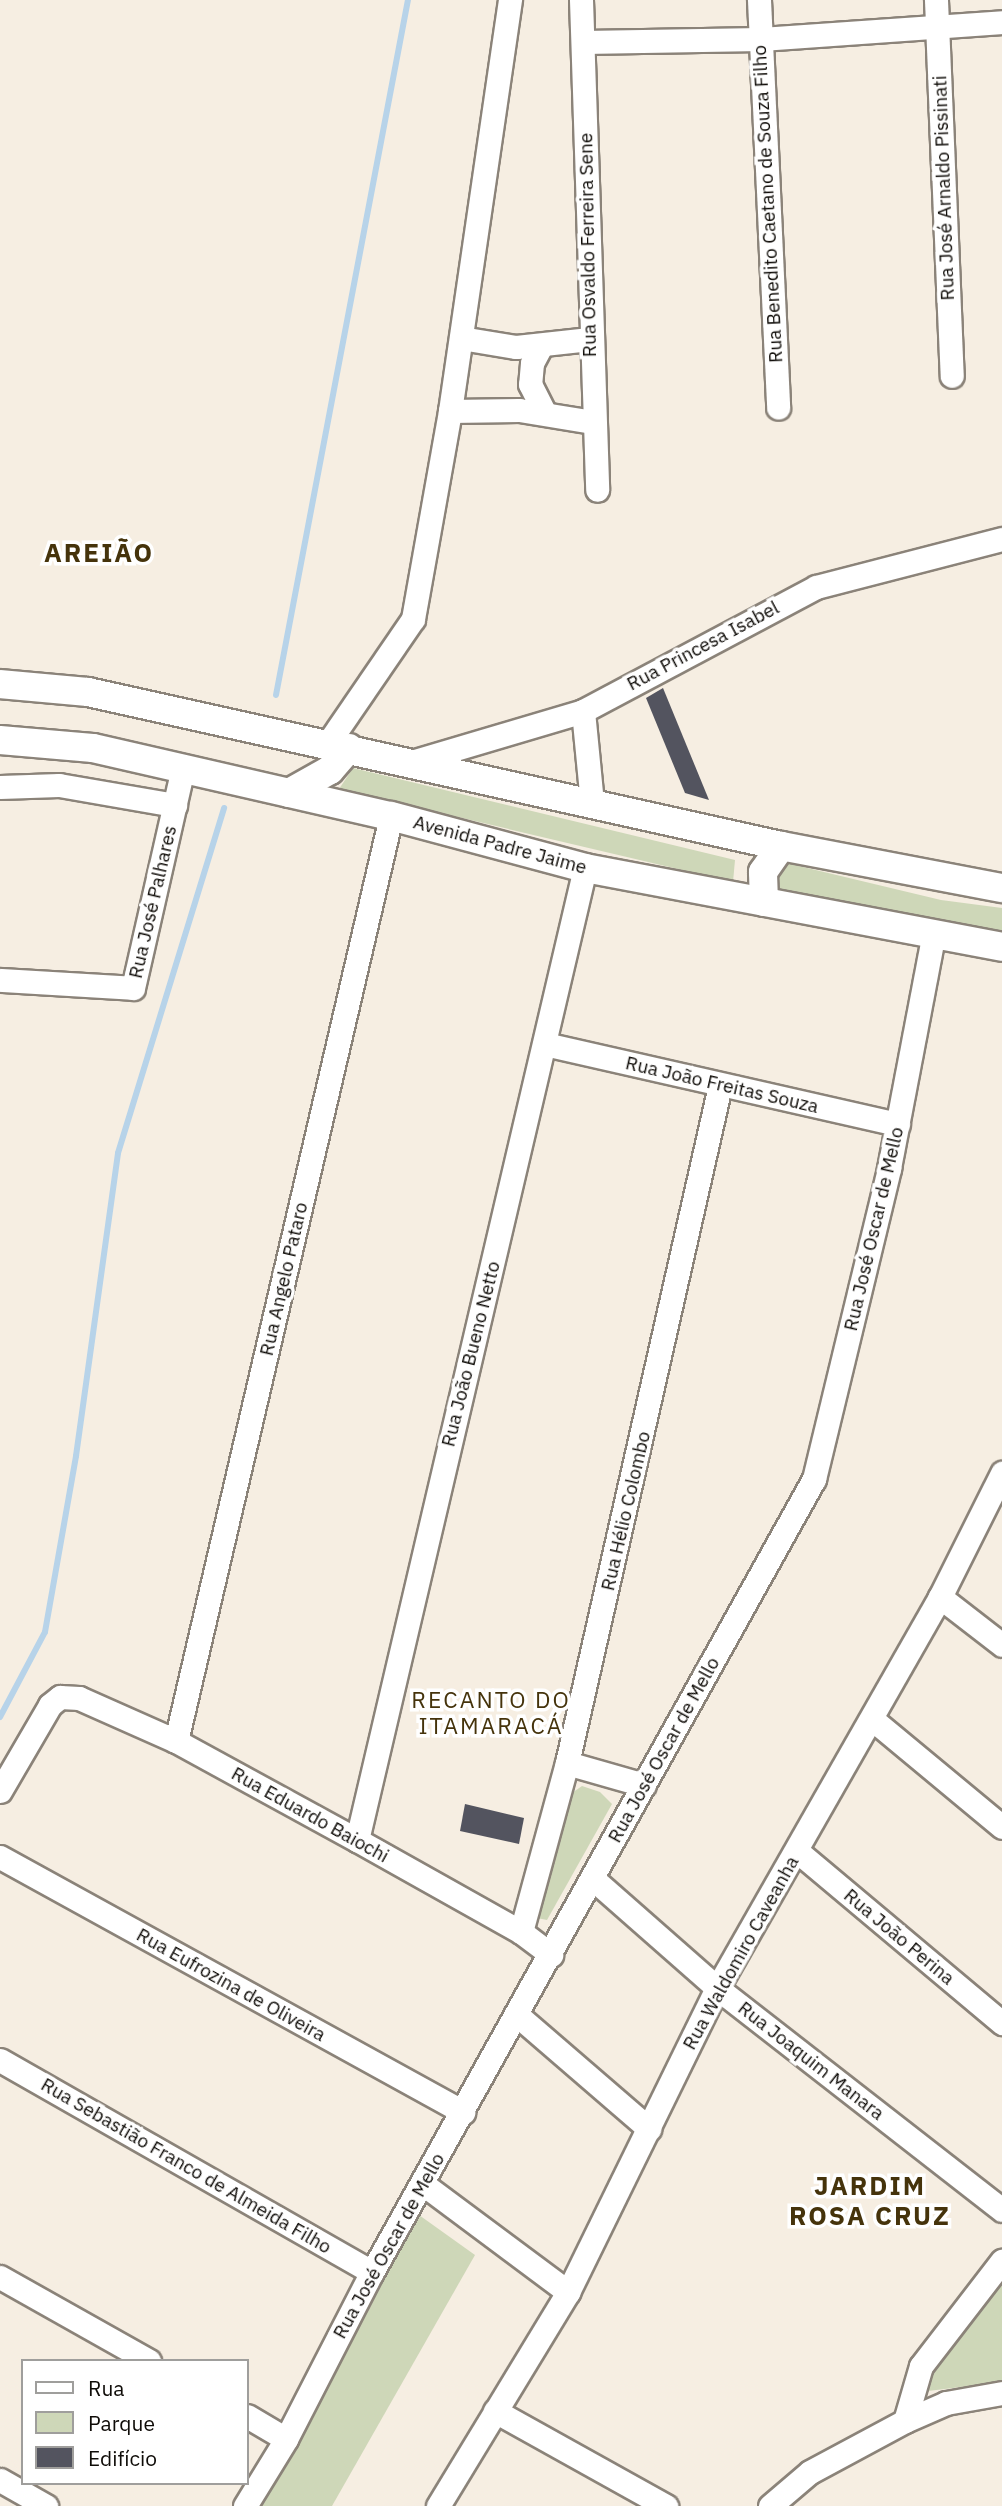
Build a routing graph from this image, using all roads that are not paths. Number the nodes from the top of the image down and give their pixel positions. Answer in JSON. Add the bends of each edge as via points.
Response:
{"nodes":[{"id":1,"x":510,"y":0,"type":"edge"},
{"id":2,"x":581,"y":0,"type":"edge"},
{"id":3,"x":759,"y":0,"type":"edge"},
{"id":4,"x":936,"y":0,"type":"edge"},
{"id":5,"x":1002,"y":22,"type":"edge"},
{"id":6,"x":937,"y":26,"type":"junction"},
{"id":7,"x":761,"y":39,"type":"junction"},
{"id":8,"x":583,"y":42,"type":"junction"},
{"id":9,"x":461,"y":338,"type":"junction"},
{"id":10,"x":590,"y":339,"type":"junction"},
{"id":11,"x":541,"y":346,"type":"junction"},
{"id":12,"x":952,"y":376,"type":"dead end"},
{"id":13,"x":778,"y":408,"type":"dead end"},
{"id":14,"x":450,"y":411,"type":"junction"},
{"id":15,"x":544,"y":412,"type":"junction"},
{"id":16,"x":592,"y":422,"type":"junction"},
{"id":17,"x":597,"y":490,"type":"dead end"},
{"id":18,"x":1002,"y":539,"type":"edge"},
{"id":19,"x":0,"y":684,"type":"edge"},
{"id":20,"x":583,"y":710,"type":"junction"},
{"id":21,"x":0,"y":740,"type":"edge"},
{"id":22,"x":338,"y":746,"type":"junction"},
{"id":23,"x":408,"y":763,"type":"junction"},
{"id":24,"x":183,"y":768,"type":"junction"},
{"id":25,"x":0,"y":787,"type":"edge"},
{"id":26,"x":289,"y":793,"type":"junction"},
{"id":27,"x":592,"y":803,"type":"junction"},
{"id":28,"x":175,"y":805,"type":"junction"},
{"id":29,"x":391,"y":816,"type":"junction"},
{"id":30,"x":781,"y":846,"type":"junction"},
{"id":31,"x":585,"y":869,"type":"junction"},
{"id":32,"x":1002,"y":888,"type":"edge"},
{"id":33,"x":764,"y":902,"type":"junction"},
{"id":34,"x":933,"y":937,"type":"junction"},
{"id":35,"x":1002,"y":947,"type":"edge"},
{"id":36,"x":0,"y":980,"type":"edge"},
{"id":37,"x":545,"y":1044,"type":"junction"},
{"id":38,"x":720,"y":1086,"type":"junction"},
{"id":39,"x":898,"y":1124,"type":"junction"},
{"id":40,"x":1002,"y":1473,"type":"edge"},
{"id":41,"x":940,"y":1597,"type":"junction"},
{"id":42,"x":1002,"y":1645,"type":"edge"},
{"id":43,"x":872,"y":1719,"type":"junction"},
{"id":44,"x":176,"y":1741,"type":"junction"},
{"id":45,"x":567,"y":1763,"type":"junction"},
{"id":46,"x":645,"y":1786,"type":"junction"},
{"id":47,"x":0,"y":1791,"type":"edge"},
{"id":48,"x":1002,"y":1827,"type":"edge"},
{"id":49,"x":357,"y":1840,"type":"junction"},
{"id":50,"x":797,"y":1851,"type":"junction"},
{"id":51,"x":0,"y":1857,"type":"edge"},
{"id":52,"x":592,"y":1878,"type":"junction"},
{"id":53,"x":522,"y":1932,"type":"junction"},
{"id":54,"x":551,"y":1955,"type":"junction"},
{"id":55,"x":717,"y":1988,"type":"junction"},
{"id":56,"x":516,"y":2014,"type":"junction"},
{"id":57,"x":1002,"y":2023,"type":"edge"},
{"id":58,"x":0,"y":2060,"type":"edge"},
{"id":59,"x":463,"y":2112,"type":"junction"},
{"id":60,"x":649,"y":2129,"type":"junction"},
{"id":61,"x":424,"y":2184,"type":"junction"},
{"id":62,"x":1002,"y":2210,"type":"edge"},
{"id":63,"x":1002,"y":2261,"type":"edge"},
{"id":64,"x":372,"y":2272,"type":"junction"},
{"id":65,"x":0,"y":2277,"type":"edge"},
{"id":66,"x":568,"y":2292,"type":"junction"},
{"id":67,"x":145,"y":2359,"type":"edge"},
{"id":68,"x":1002,"y":2393,"type":"edge"},
{"id":69,"x":495,"y":2411,"type":"junction"},
{"id":70,"x":248,"y":2417,"type":"edge"},
{"id":71,"x":905,"y":2421,"type":"junction"},
{"id":72,"x":286,"y":2439,"type":"junction"},
{"id":73,"x":0,"y":2480,"type":"edge"},
{"id":74,"x":46,"y":2506,"type":"edge"},
{"id":75,"x":245,"y":2506,"type":"edge"},
{"id":76,"x":438,"y":2506,"type":"edge"},
{"id":77,"x":666,"y":2506,"type":"edge"},
{"id":78,"x":770,"y":2506,"type":"edge"}],
"edges":[{"from":1,"to":9,"type":"street"},
{"from":2,"to":8,"type":"street","name":"Rua Osvaldo Ferreira Sene"},
{"from":3,"to":7,"type":"street","name":"Rua Benedito Caetano de Souza Filho"},
{"from":4,"to":6,"type":"street","name":"Rua José Arnaldo Pissinati"},
{"from":5,"to":6,"type":"street"},
{"from":6,"to":7,"type":"street"},
{"from":6,"to":12,"type":"street","name":"Rua José Arnaldo Pissinati"},
{"from":7,"to":8,"type":"street"},
{"from":7,"to":13,"type":"street","name":"Rua Benedito Caetano de Souza Filho"},
{"from":8,"to":10,"type":"street","name":"Rua Osvaldo Ferreira Sene"},
{"from":9,"to":11,"type":"street"},
{"from":9,"to":14,"type":"street"},
{"from":10,"to":11,"type":"street"},
{"from":10,"to":16,"type":"street","name":"Rua Osvaldo Ferreira Sene"},
{"from":11,"to":15,"type":"street","via":[[532,363],[530,384]]},
{"from":14,"to":15,"type":"street"},
{"from":14,"to":22,"type":"street","via":[[413,619]]},
{"from":15,"to":16,"type":"street"},
{"from":16,"to":17,"type":"street","name":"Rua Osvaldo Ferreira Sene"},
{"from":18,"to":20,"type":"street","name":"Rua Princesa Isabel","via":[[816,587]]},
{"from":19,"to":22,"type":"main road","via":[[88,692]]},
{"from":20,"to":23,"type":"street","name":"Rua Princesa Isabel"},
{"from":20,"to":27,"type":"street"},
{"from":21,"to":24,"type":"main road","name":"Avenida Padre Jaime","via":[[93,748]]},
{"from":22,"to":23,"type":"main road"},
{"from":22,"to":26,"type":"main road","via":[[324,774]]},
{"from":23,"to":27,"type":"main road"},
{"from":24,"to":26,"type":"main road","name":"Avenida Padre Jaime"},
{"from":24,"to":28,"type":"street","name":"Rua José Palhares"},
{"from":25,"to":28,"type":"street","via":[[59,785]]},
{"from":26,"to":29,"type":"main road","name":"Avenida Padre Jaime"},
{"from":27,"to":30,"type":"main road"},
{"from":28,"to":36,"type":"street","name":"Rua José Palhares","via":[[133,988]]},
{"from":29,"to":31,"type":"main road","name":"Avenida Padre Jaime"},
{"from":29,"to":44,"type":"street","name":"Rua Angelo Pataro"},
{"from":30,"to":32,"type":"main road"},
{"from":30,"to":33,"type":"main road","via":[[764,872]]},
{"from":31,"to":33,"type":"main road","name":"Avenida Padre Jaime"},
{"from":31,"to":37,"type":"street","name":"Rua João Bueno Netto"},
{"from":33,"to":34,"type":"main road","name":"Avenida Padre Jaime"},
{"from":34,"to":35,"type":"main road","name":"Avenida Padre Jaime"},
{"from":34,"to":39,"type":"street","name":"Rua José Oscar de Mello"},
{"from":37,"to":38,"type":"street","name":"Rua João Freitas Souza"},
{"from":37,"to":49,"type":"street","name":"Rua João Bueno Netto"},
{"from":38,"to":39,"type":"street","name":"Rua João Freitas Souza"},
{"from":38,"to":45,"type":"street","name":"Rua Hélio Colombo"},
{"from":39,"to":46,"type":"street","name":"Rua José Oscar de Mello","via":[[814,1479]]},
{"from":40,"to":41,"type":"street","name":"Rua Waldomiro Caveanha"},
{"from":41,"to":42,"type":"street"},
{"from":41,"to":43,"type":"street","name":"Rua Waldomiro Caveanha"},
{"from":43,"to":48,"type":"street"},
{"from":43,"to":50,"type":"street","name":"Rua Waldomiro Caveanha"},
{"from":44,"to":47,"type":"street","name":"Rua Eduardo Baiochi","via":[[79,1698],[60,1697],[50,1705]]},
{"from":44,"to":49,"type":"street","name":"Rua Eduardo Baiochi"},
{"from":45,"to":46,"type":"street"},
{"from":45,"to":53,"type":"street","name":"Rua Hélio Colombo"},
{"from":46,"to":52,"type":"street","name":"Rua José Oscar de Mello"},
{"from":49,"to":53,"type":"street","name":"Rua Eduardo Baiochi"},
{"from":50,"to":55,"type":"street","name":"Rua Waldomiro Caveanha"},
{"from":50,"to":57,"type":"street","name":"Rua João Perina"},
{"from":51,"to":59,"type":"street","name":"Rua Eufrozina de Oliveira"},
{"from":52,"to":54,"type":"street","name":"Rua José Oscar de Mello"},
{"from":52,"to":55,"type":"street","name":"Rua Joaquim Manara"},
{"from":53,"to":54,"type":"street","name":"Rua Eduardo Baiochi"},
{"from":54,"to":56,"type":"street","name":"Rua José Oscar de Mello"},
{"from":55,"to":60,"type":"street","name":"Rua Waldomiro Caveanha"},
{"from":55,"to":62,"type":"street","name":"Rua Joaquim Manara"},
{"from":56,"to":59,"type":"street","name":"Rua José Oscar de Mello"},
{"from":56,"to":60,"type":"street"},
{"from":58,"to":64,"type":"street","name":"Rua Sebastião Franco de Almeida Filho"},
{"from":59,"to":61,"type":"street","name":"Rua José Oscar de Mello"},
{"from":60,"to":66,"type":"street","name":"Rua Waldomiro Caveanha"},
{"from":61,"to":64,"type":"street","name":"Rua José Oscar de Mello"},
{"from":61,"to":66,"type":"street"},
{"from":63,"to":71,"type":"street","via":[[921,2366]]},
{"from":64,"to":72,"type":"street","name":"Rua José Oscar de Mello"},
{"from":65,"to":67,"type":"street"},
{"from":66,"to":69,"type":"street","name":"Rua Waldomiro Caveanha"},
{"from":68,"to":71,"type":"street","via":[[946,2403]]},
{"from":69,"to":76,"type":"street","name":"Rua Waldomiro Caveanha"},
{"from":69,"to":77,"type":"street"},
{"from":70,"to":72,"type":"street"},
{"from":71,"to":78,"type":"street","via":[[810,2472]]},
{"from":72,"to":75,"type":"street","name":"Rua José Oscar de Mello"},
{"from":73,"to":74,"type":"street"}]}
